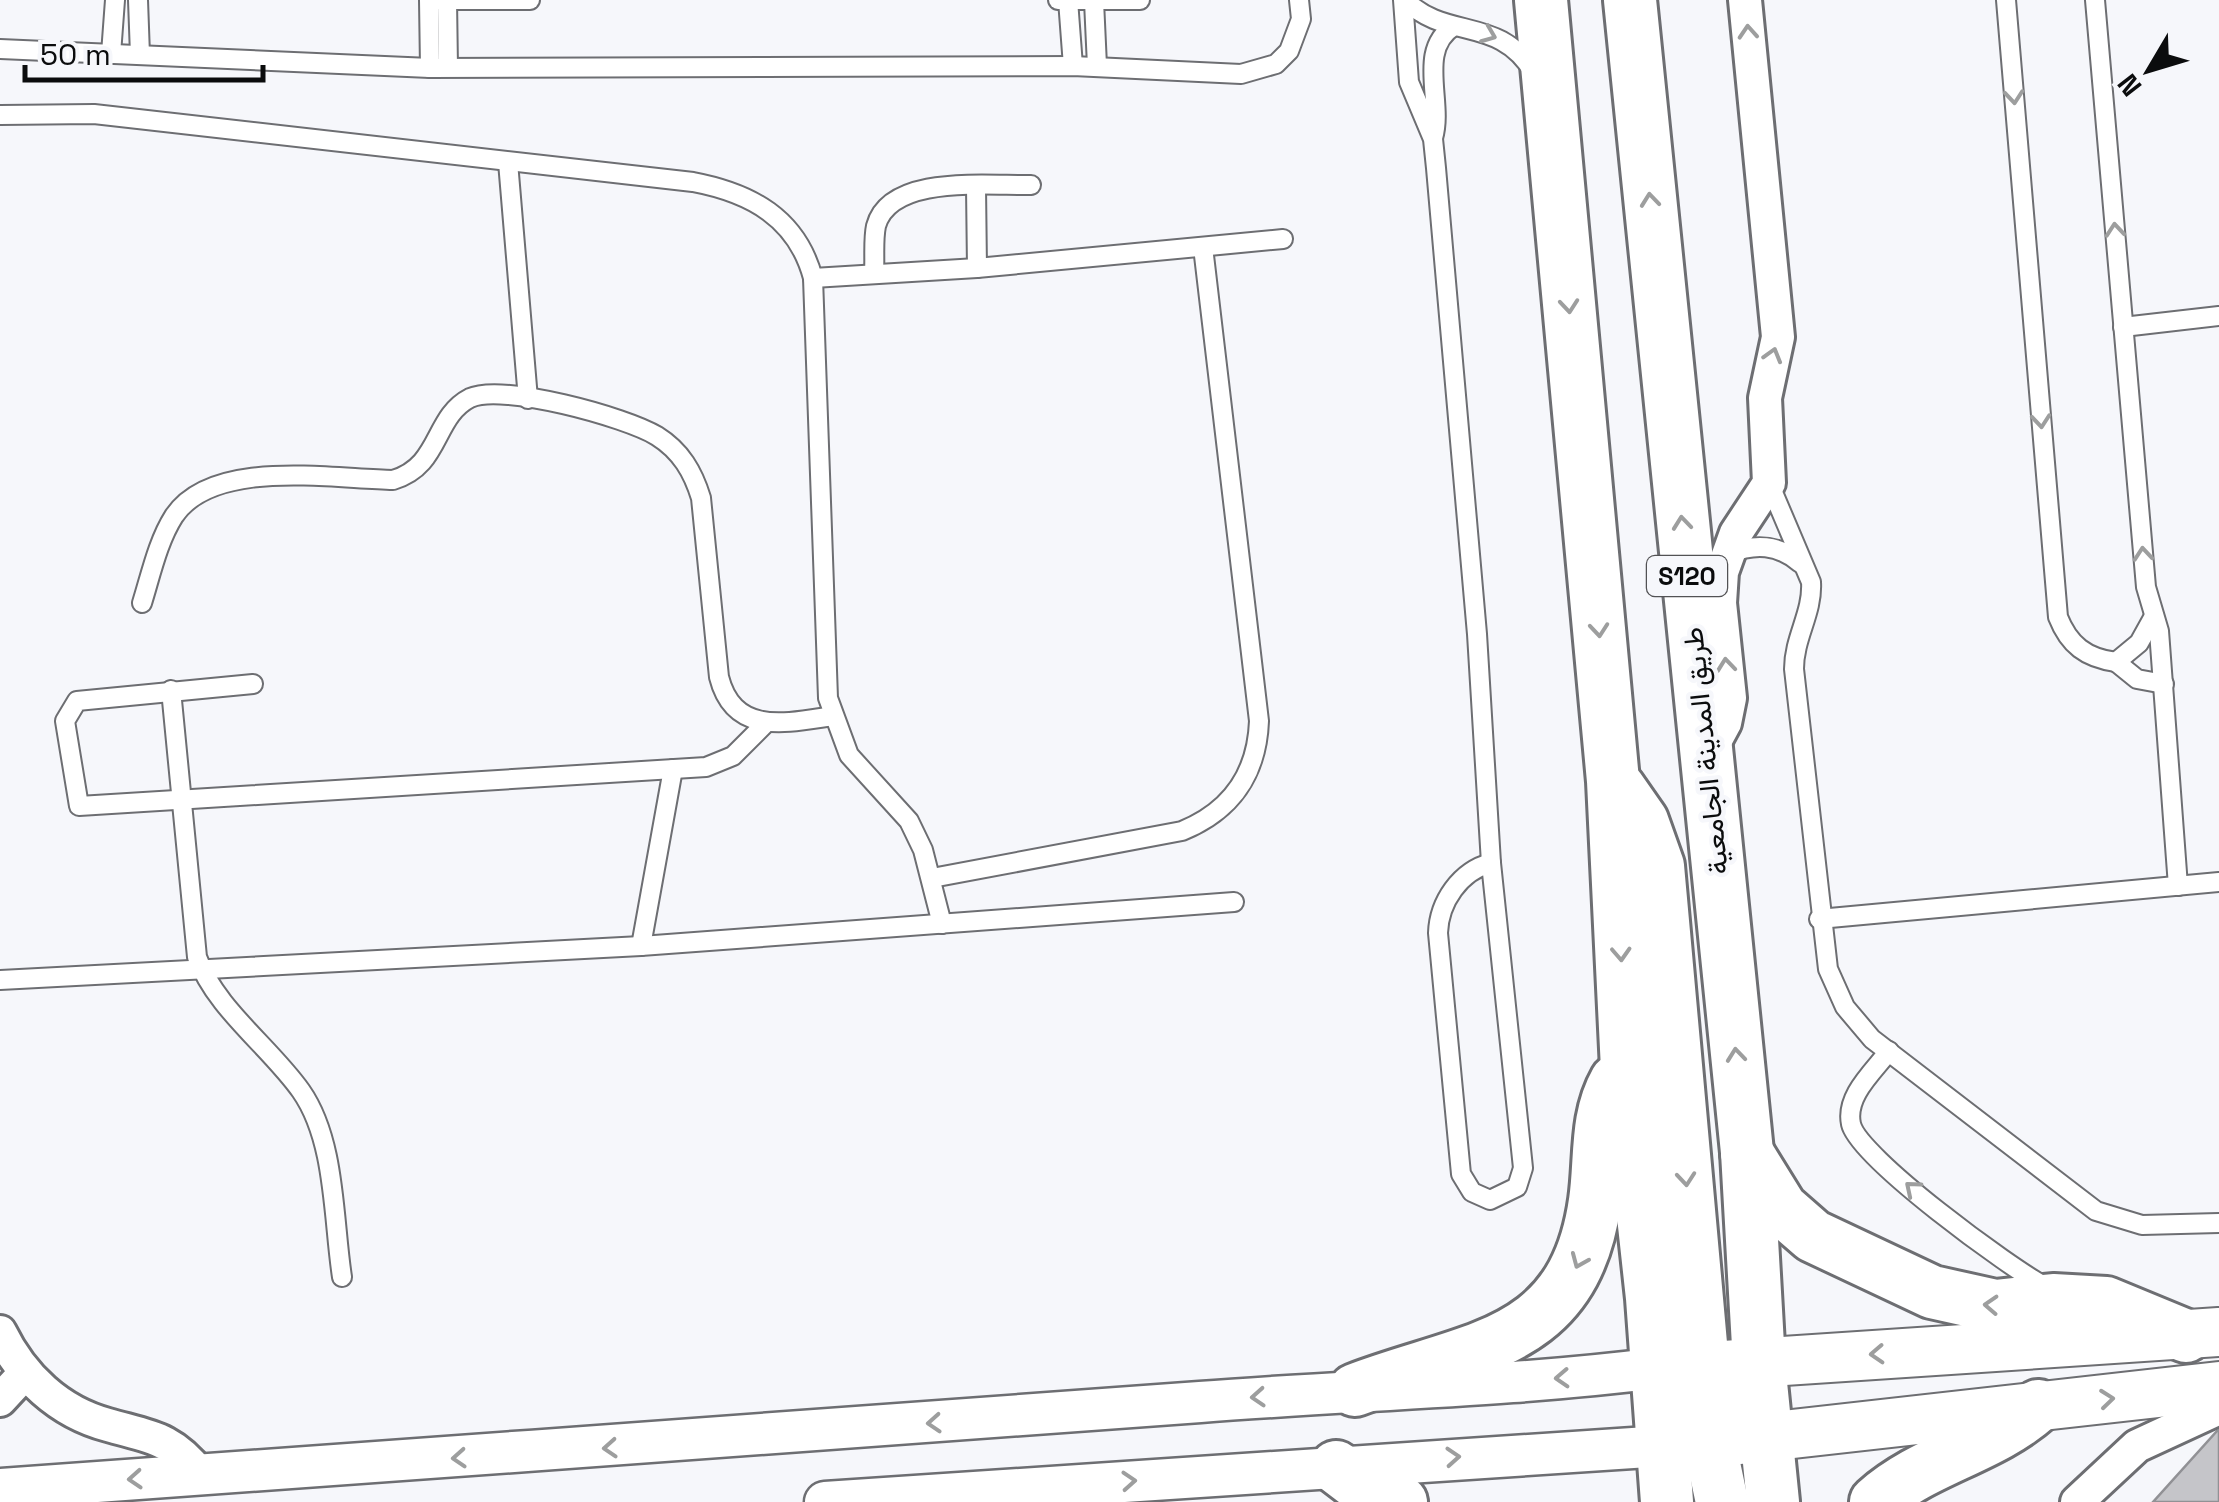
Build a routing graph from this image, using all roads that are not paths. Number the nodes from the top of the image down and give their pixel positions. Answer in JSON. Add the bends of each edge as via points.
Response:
{"nodes":[{"id":1,"x":115,"y":0,"type":"edge"},
{"id":2,"x":138,"y":0,"type":"edge"},
{"id":3,"x":429,"y":0,"type":"edge"},
{"id":4,"x":447,"y":0,"type":"edge"},
{"id":5,"x":530,"y":0,"type":"edge"},
{"id":6,"x":1058,"y":0,"type":"edge"},
{"id":7,"x":1068,"y":0,"type":"edge"},
{"id":8,"x":1140,"y":0,"type":"edge"},
{"id":9,"x":1299,"y":0,"type":"edge"},
{"id":10,"x":1404,"y":0,"type":"edge"},
{"id":11,"x":1541,"y":0,"type":"edge"},
{"id":12,"x":1630,"y":0,"type":"edge"},
{"id":13,"x":1746,"y":0,"type":"edge"},
{"id":14,"x":2006,"y":0,"type":"edge"},
{"id":15,"x":2096,"y":0,"type":"edge"},
{"id":16,"x":1094,"y":1,"type":"edge"},
{"id":17,"x":1454,"y":26,"type":"junction"},
{"id":18,"x":0,"y":50,"type":"edge"},
{"id":19,"x":111,"y":54,"type":"junction"},
{"id":20,"x":140,"y":56,"type":"junction"},
{"id":21,"x":1073,"y":66,"type":"junction"},
{"id":22,"x":1097,"y":66,"type":"junction"},
{"id":23,"x":439,"y":68,"type":"junction"},
{"id":24,"x":1550,"y":101,"type":"junction"},
{"id":25,"x":0,"y":115,"type":"edge"},
{"id":26,"x":1433,"y":138,"type":"junction"},
{"id":27,"x":508,"y":162,"type":"junction"},
{"id":28,"x":1031,"y":184,"type":"dead end"},
{"id":29,"x":976,"y":187,"type":"junction"},
{"id":30,"x":1283,"y":239,"type":"dead end"},
{"id":31,"x":1203,"y":247,"type":"junction"},
{"id":32,"x":977,"y":268,"type":"junction"},
{"id":33,"x":874,"y":273,"type":"junction"},
{"id":34,"x":814,"y":278,"type":"junction"},
{"id":35,"x":2219,"y":316,"type":"edge"},
{"id":36,"x":2123,"y":326,"type":"junction"},
{"id":37,"x":528,"y":399,"type":"junction"},
{"id":38,"x":1770,"y":483,"type":"junction"},
{"id":39,"x":1727,"y":554,"type":"junction"},
{"id":40,"x":1805,"y":567,"type":"junction"},
{"id":41,"x":142,"y":602,"type":"dead end"},
{"id":42,"x":2154,"y":616,"type":"junction"},
{"id":43,"x":2116,"y":662,"type":"junction"},
{"id":44,"x":253,"y":684,"type":"dead end"},
{"id":45,"x":2164,"y":684,"type":"junction"},
{"id":46,"x":171,"y":690,"type":"junction"},
{"id":47,"x":833,"y":716,"type":"junction"},
{"id":48,"x":765,"y":724,"type":"junction"},
{"id":49,"x":1705,"y":756,"type":"junction"},
{"id":50,"x":673,"y":770,"type":"junction"},
{"id":51,"x":1612,"y":780,"type":"junction"},
{"id":52,"x":183,"y":802,"type":"junction"},
{"id":53,"x":1491,"y":863,"type":"junction"},
{"id":54,"x":932,"y":878,"type":"junction"},
{"id":55,"x":2219,"y":882,"type":"edge"},
{"id":56,"x":2178,"y":886,"type":"junction"},
{"id":57,"x":1234,"y":902,"type":"dead end"},
{"id":58,"x":1819,"y":919,"type":"junction"},
{"id":59,"x":942,"y":924,"type":"junction"},
{"id":60,"x":641,"y":946,"type":"junction"},
{"id":61,"x":201,"y":968,"type":"junction"},
{"id":62,"x":0,"y":980,"type":"edge"},
{"id":63,"x":1889,"y":1052,"type":"junction"},
{"id":64,"x":1627,"y":1069,"type":"junction"},
{"id":65,"x":1746,"y":1152,"type":"junction"},
{"id":66,"x":2218,"y":1222,"type":"edge"},
{"id":67,"x":342,"y":1277,"type":"dead end"},
{"id":68,"x":2079,"y":1300,"type":"junction"},
{"id":69,"x":0,"y":1332,"type":"edge"},
{"id":70,"x":2203,"y":1334,"type":"edge"},
{"id":71,"x":1759,"y":1363,"type":"junction"},
{"id":72,"x":1681,"y":1367,"type":"junction"},
{"id":73,"x":25,"y":1374,"type":"junction"},
{"id":74,"x":2219,"y":1386,"type":"edge"},
{"id":75,"x":1355,"y":1390,"type":"junction"},
{"id":76,"x":0,"y":1400,"type":"edge"},
{"id":77,"x":2038,"y":1406,"type":"junction"},
{"id":78,"x":2219,"y":1408,"type":"edge"},
{"id":79,"x":1767,"y":1438,"type":"junction"},
{"id":80,"x":1687,"y":1444,"type":"junction"},
{"id":81,"x":1336,"y":1467,"type":"junction"},
{"id":82,"x":200,"y":1474,"type":"junction"},
{"id":83,"x":0,"y":1490,"type":"edge"},
{"id":84,"x":825,"y":1502,"type":"edge"},
{"id":85,"x":1401,"y":1502,"type":"edge"},
{"id":86,"x":1667,"y":1502,"type":"edge"},
{"id":87,"x":1722,"y":1502,"type":"edge"},
{"id":88,"x":1773,"y":1502,"type":"edge"},
{"id":89,"x":1876,"y":1502,"type":"edge"},
{"id":90,"x":2077,"y":1502,"type":"edge"}],
"edges":[{"from":1,"to":19,"type":"lane"},
{"from":2,"to":20,"type":"lane"},
{"from":3,"to":4,"type":"lane"},
{"from":3,"to":23,"type":"lane"},
{"from":4,"to":5,"type":"lane"},
{"from":4,"to":23,"type":"lane"},
{"from":6,"to":7,"type":"lane"},
{"from":7,"to":16,"type":"lane"},
{"from":7,"to":21,"type":"lane"},
{"from":8,"to":16,"type":"lane"},
{"from":9,"to":22,"type":"lane","via":[[1301,19],[1289,52],[1258,72]]},
{"from":10,"to":17,"type":"lane","via":[[1429,19]]},
{"from":10,"to":26,"type":"lane","via":[[1412,93]]},
{"from":11,"to":24,"type":"main road"},
{"from":49,"to":12,"type":"main road","name":"طريق المدينة الجامعية","number":"S120","one_way":true},
{"from":38,"to":13,"type":"street","one_way":true,"via":[[1764,398],[1778,322]]},
{"from":14,"to":43,"type":"lane","one_way":true,"via":[[2058,617],[2073,644]]},
{"from":36,"to":15,"type":"lane","one_way":true},
{"from":16,"to":22,"type":"lane"},
{"from":17,"to":24,"type":"lane","one_way":true,"via":[[1484,30],[1516,50]]},
{"from":17,"to":26,"type":"lane","via":[[1434,54]]},
{"from":18,"to":19,"type":"lane"},
{"from":19,"to":20,"type":"lane"},
{"from":20,"to":23,"type":"lane"},
{"from":21,"to":22,"type":"lane"},
{"from":21,"to":23,"type":"lane"},
{"from":24,"to":51,"type":"main road","one_way":true},
{"from":25,"to":27,"type":"lane","via":[[94,114]]},
{"from":26,"to":53,"type":"lane","via":[[1478,634]]},
{"from":27,"to":34,"type":"lane","via":[[728,189],[790,230]]},
{"from":27,"to":37,"type":"lane"},
{"from":28,"to":29,"type":"lane"},
{"from":29,"to":32,"type":"lane"},
{"from":29,"to":33,"type":"lane","via":[[920,189],[897,198],[876,229]]},
{"from":30,"to":31,"type":"lane"},
{"from":31,"to":32,"type":"lane"},
{"from":31,"to":54,"type":"lane","via":[[1260,721],[1252,763],[1232,798],[1182,831]]},
{"from":32,"to":33,"type":"lane"},
{"from":33,"to":34,"type":"lane"},
{"from":34,"to":47,"type":"lane","via":[[822,623]]},
{"from":35,"to":36,"type":"lane"},
{"from":42,"to":36,"type":"lane","one_way":true},
{"from":37,"to":41,"type":"lane","via":[[494,393],[466,400],[422,466],[393,480],[241,478],[208,486],[172,519]]},
{"from":37,"to":48,"type":"lane","via":[[642,428],[686,463],[701,498],[722,691],[739,713]]},
{"from":38,"to":39,"type":"street"},
{"from":38,"to":40,"type":"lane"},
{"from":39,"to":40,"type":"lane","via":[[1760,545]]},
{"from":49,"to":39,"type":"street","one_way":true,"via":[[1728,711],[1720,603]]},
{"from":40,"to":58,"type":"lane","via":[[1812,598],[1794,669]]},
{"from":42,"to":43,"type":"lane"},
{"from":42,"to":45,"type":"lane"},
{"from":43,"to":45,"type":"lane","via":[[2137,679]]},
{"from":44,"to":46,"type":"lane"},
{"from":45,"to":56,"type":"lane"},
{"from":46,"to":52,"type":"lane"},
{"from":46,"to":52,"type":"lane","via":[[77,700],[65,720],[78,806]]},
{"from":47,"to":48,"type":"lane"},
{"from":47,"to":54,"type":"lane","via":[[849,756],[910,821]]},
{"from":48,"to":50,"type":"lane","via":[[720,762]]},
{"from":65,"to":49,"type":"main road","name":"طريق المدينة الجامعية","number":"S120","one_way":true},
{"from":50,"to":52,"type":"lane"},
{"from":50,"to":60,"type":"lane"},
{"from":51,"to":64,"type":"main road","one_way":true},
{"from":51,"to":72,"type":"main road","one_way":true,"via":[[1642,821],[1658,866]]},
{"from":52,"to":61,"type":"lane"},
{"from":53,"to":53,"type":"lane","via":[[1472,870],[1453,890],[1438,933],[1462,1174],[1472,1192],[1490,1200],[1518,1187],[1523,1168]]},
{"from":54,"to":59,"type":"lane"},
{"from":55,"to":56,"type":"lane"},
{"from":56,"to":58,"type":"lane"},
{"from":57,"to":59,"type":"lane"},
{"from":58,"to":63,"type":"lane","via":[[1835,989],[1858,1024]]},
{"from":59,"to":60,"type":"lane"},
{"from":60,"to":61,"type":"lane"},
{"from":61,"to":62,"type":"lane"},
{"from":61,"to":67,"type":"lane","via":[[315,1116]]},
{"from":63,"to":66,"type":"lane","via":[[2096,1211],[2142,1225]]},
{"from":68,"to":63,"type":"lane","one_way":true,"via":[[2028,1278],[1855,1136],[1850,1108]]},
{"from":64,"to":72,"type":"main road"},
{"from":64,"to":75,"type":"main road","one_way":true,"via":[[1602,1113],[1584,1252],[1557,1301],[1524,1328],[1484,1347]]},
{"from":68,"to":65,"type":"main road","one_way":true,"via":[[1974,1304],[1874,1267],[1797,1223]]},
{"from":65,"to":71,"type":"main road","name":"طريق المدينة الجامعية"},
{"from":68,"to":70,"type":"main road"},
{"from":69,"to":73,"type":"street"},
{"from":70,"to":71,"type":"main road","one_way":true},
{"from":71,"to":72,"type":"main road"},
{"from":71,"to":79,"type":"main road","name":"طريق المدينة الجامعية"},
{"from":72,"to":75,"type":"street","one_way":true},
{"from":72,"to":79,"type":"main road"},
{"from":72,"to":80,"type":"main road"},
{"from":73,"to":76,"type":"street"},
{"from":73,"to":82,"type":"street","via":[[85,1418],[164,1441]]},
{"from":77,"to":74,"type":"main road","one_way":true},
{"from":75,"to":82,"type":"street","one_way":true},
{"from":77,"to":79,"type":"main road"},
{"from":77,"to":89,"type":"main road","via":[[2001,1433],[1896,1484]]},
{"from":78,"to":90,"type":"street","via":[[2137,1446]]},
{"from":79,"to":80,"type":"main road"},
{"from":79,"to":88,"type":"main road","name":"طريق المدينة الجامعية"},
{"from":81,"to":80,"type":"street","one_way":true},
{"from":80,"to":86,"type":"main road"},
{"from":80,"to":87,"type":"main road"},
{"from":84,"to":81,"type":"street","one_way":true},
{"from":81,"to":85,"type":"main road","via":[[1362,1488]]},
{"from":82,"to":83,"type":"street","one_way":true}]}
